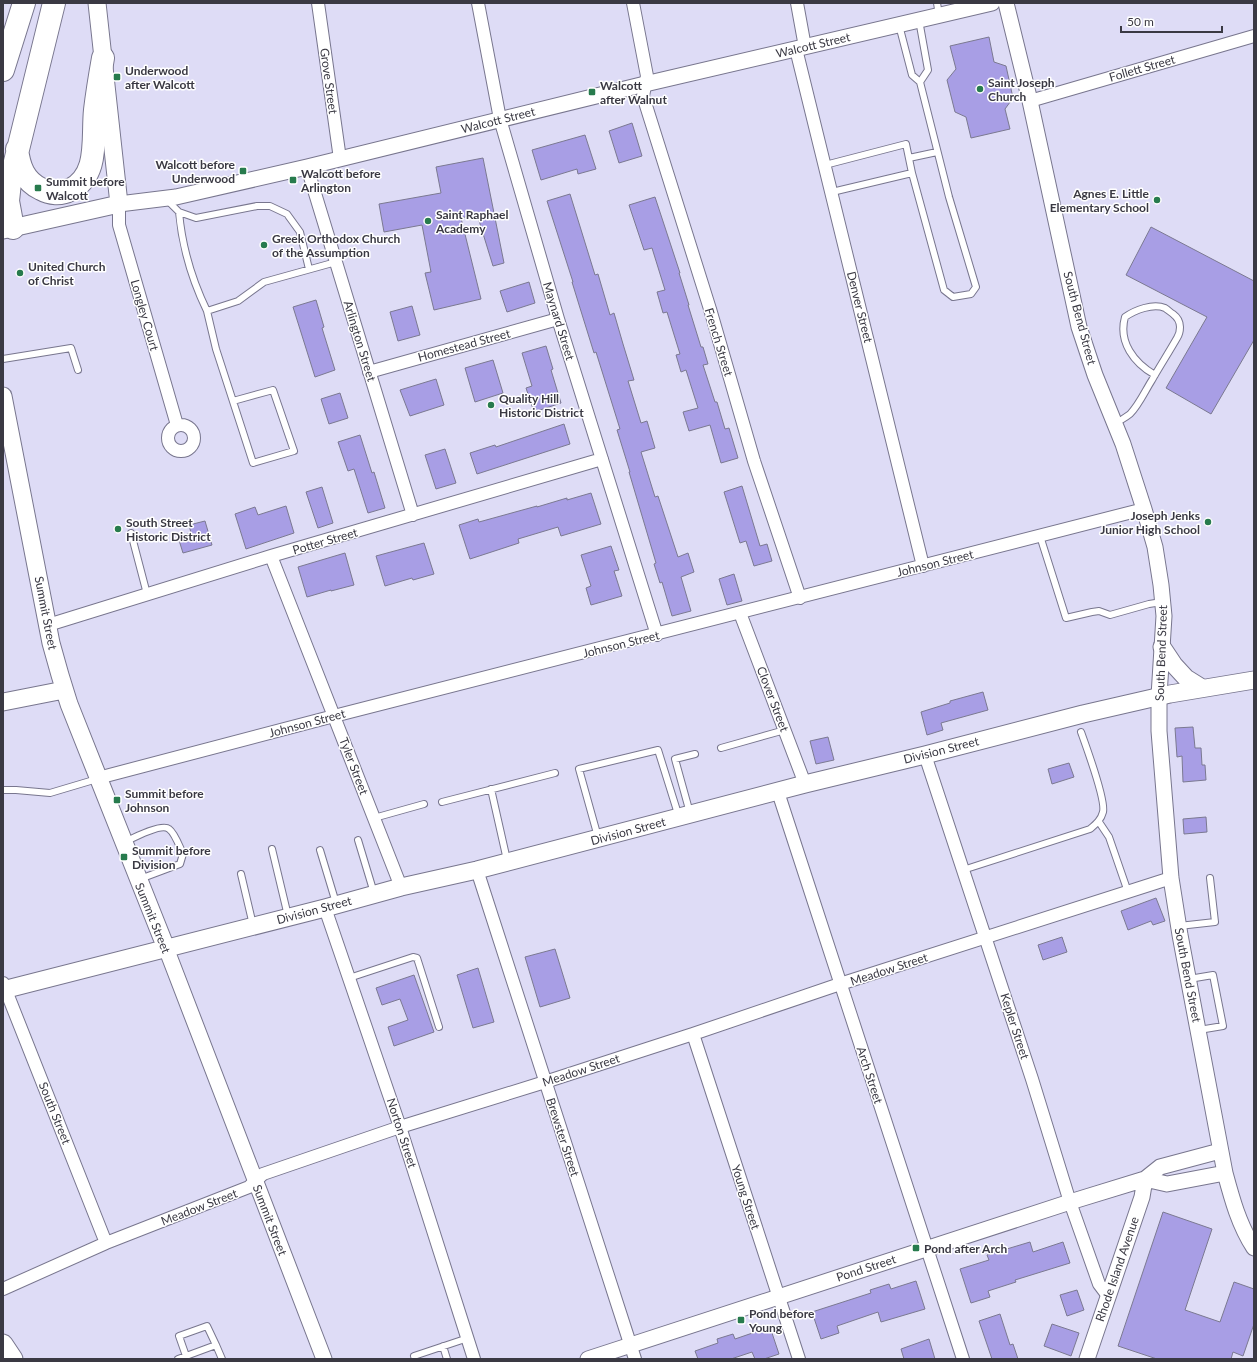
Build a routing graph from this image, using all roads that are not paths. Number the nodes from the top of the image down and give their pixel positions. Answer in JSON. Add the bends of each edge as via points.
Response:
{"nodes":[{"id":1,"x":24,"y":3,"type":"edge"},
{"id":2,"x":54,"y":3,"type":"edge"},
{"id":3,"x":318,"y":3,"type":"edge"},
{"id":4,"x":478,"y":3,"type":"edge"},
{"id":5,"x":633,"y":3,"type":"edge"},
{"id":6,"x":797,"y":3,"type":"edge"},
{"id":7,"x":992,"y":3,"type":"edge"},
{"id":8,"x":1006,"y":3,"type":"edge"},
{"id":9,"x":96,"y":7,"type":"edge"},
{"id":10,"x":938,"y":9,"type":"edge"},
{"id":11,"x":919,"y":20,"type":"junction"},
{"id":12,"x":900,"y":25,"type":"junction"},
{"id":13,"x":1254,"y":36,"type":"edge"},
{"id":14,"x":801,"y":48,"type":"junction"},
{"id":15,"x":103,"y":58,"type":"junction"},
{"id":16,"x":3,"y":70,"type":"edge"},
{"id":17,"x":920,"y":82,"type":"junction"},
{"id":18,"x":645,"y":84,"type":"junction"},
{"id":19,"x":1030,"y":101,"type":"junction"},
{"id":20,"x":500,"y":119,"type":"junction"},
{"id":21,"x":17,"y":148,"type":"junction"},
{"id":22,"x":937,"y":152,"type":"junction"},
{"id":23,"x":909,"y":158,"type":"junction"},
{"id":24,"x":340,"y":159,"type":"junction"},
{"id":25,"x":825,"y":165,"type":"junction"},
{"id":26,"x":307,"y":167,"type":"junction"},
{"id":27,"x":912,"y":173,"type":"junction"},
{"id":28,"x":832,"y":192,"type":"junction"},
{"id":29,"x":166,"y":199,"type":"junction"},
{"id":30,"x":119,"y":204,"type":"junction"},
{"id":31,"x":179,"y":212,"type":"junction"},
{"id":32,"x":8,"y":229,"type":"edge"},
{"id":33,"x":336,"y":262,"type":"junction"},
{"id":34,"x":309,"y":269,"type":"junction"},
{"id":35,"x":207,"y":311,"type":"junction"},
{"id":36,"x":558,"y":319,"type":"junction"},
{"id":37,"x":3,"y":359,"type":"edge"},
{"id":38,"x":78,"y":370,"type":"dead end"},
{"id":39,"x":369,"y":372,"type":"junction"},
{"id":40,"x":1155,"y":375,"type":"junction"},
{"id":41,"x":3,"y":396,"type":"edge"},
{"id":42,"x":233,"y":401,"type":"junction"},
{"id":43,"x":1114,"y":423,"type":"junction"},
{"id":44,"x":177,"y":425,"type":"dead end"},
{"id":45,"x":602,"y":459,"type":"junction"},
{"id":46,"x":1144,"y":509,"type":"junction"},
{"id":47,"x":413,"y":515,"type":"junction"},
{"id":48,"x":131,"y":533,"type":"dead end"},
{"id":49,"x":1040,"y":536,"type":"junction"},
{"id":50,"x":271,"y":556,"type":"junction"},
{"id":51,"x":923,"y":566,"type":"junction"},
{"id":52,"x":147,"y":594,"type":"junction"},
{"id":53,"x":800,"y":598,"type":"junction"},
{"id":54,"x":1163,"y":602,"type":"junction"},
{"id":55,"x":740,"y":613,"type":"junction"},
{"id":56,"x":48,"y":625,"type":"junction"},
{"id":57,"x":657,"y":635,"type":"junction"},
{"id":58,"x":1162,"y":647,"type":"junction"},
{"id":59,"x":1254,"y":680,"type":"edge"},
{"id":60,"x":1202,"y":688,"type":"junction"},
{"id":61,"x":64,"y":690,"type":"junction"},
{"id":62,"x":1159,"y":696,"type":"junction"},
{"id":63,"x":3,"y":702,"type":"edge"},
{"id":64,"x":334,"y":716,"type":"junction"},
{"id":65,"x":785,"y":730,"type":"junction"},
{"id":66,"x":1081,"y":732,"type":"dead end"},
{"id":67,"x":721,"y":748,"type":"dead end"},
{"id":68,"x":695,"y":754,"type":"dead end"},
{"id":69,"x":925,"y":755,"type":"junction"},
{"id":70,"x":555,"y":773,"type":"dead end"},
{"id":71,"x":98,"y":778,"type":"junction"},
{"id":72,"x":805,"y":784,"type":"junction"},
{"id":73,"x":491,"y":789,"type":"junction"},
{"id":74,"x":3,"y":790,"type":"edge"},
{"id":75,"x":778,"y":792,"type":"junction"},
{"id":76,"x":442,"y":802,"type":"dead end"},
{"id":77,"x":424,"y":804,"type":"dead end"},
{"id":78,"x":685,"y":816,"type":"junction"},
{"id":79,"x":374,"y":818,"type":"junction"},
{"id":80,"x":1099,"y":822,"type":"junction"},
{"id":81,"x":598,"y":838,"type":"junction"},
{"id":82,"x":358,"y":840,"type":"dead end"},
{"id":83,"x":123,"y":843,"type":"junction"},
{"id":84,"x":272,"y":849,"type":"dead end"},
{"id":85,"x":320,"y":850,"type":"dead end"},
{"id":86,"x":508,"y":862,"type":"junction"},
{"id":87,"x":477,"y":870,"type":"junction"},
{"id":88,"x":963,"y":870,"type":"junction"},
{"id":89,"x":241,"y":874,"type":"dead end"},
{"id":90,"x":1171,"y":878,"type":"junction"},
{"id":91,"x":1210,"y":878,"type":"dead end"},
{"id":92,"x":138,"y":879,"type":"junction"},
{"id":93,"x":401,"y":887,"type":"junction"},
{"id":94,"x":1128,"y":892,"type":"junction"},
{"id":95,"x":374,"y":894,"type":"junction"},
{"id":96,"x":331,"y":906,"type":"junction"},
{"id":97,"x":288,"y":917,"type":"junction"},
{"id":98,"x":253,"y":926,"type":"junction"},
{"id":99,"x":1179,"y":926,"type":"junction"},
{"id":100,"x":986,"y":938,"type":"junction"},
{"id":101,"x":166,"y":948,"type":"junction"},
{"id":102,"x":349,"y":978,"type":"junction"},
{"id":103,"x":1189,"y":979,"type":"junction"},
{"id":104,"x":840,"y":984,"type":"junction"},
{"id":105,"x":4,"y":988,"type":"edge"},
{"id":106,"x":439,"y":1027,"type":"dead end"},
{"id":107,"x":1198,"y":1030,"type":"junction"},
{"id":108,"x":693,"y":1034,"type":"junction"},
{"id":109,"x":545,"y":1082,"type":"junction"},
{"id":110,"x":400,"y":1127,"type":"junction"},
{"id":111,"x":1220,"y":1151,"type":"junction"},
{"id":112,"x":1225,"y":1173,"type":"junction"},
{"id":113,"x":1145,"y":1179,"type":"junction"},
{"id":114,"x":256,"y":1181,"type":"junction"},
{"id":115,"x":1070,"y":1202,"type":"junction"},
{"id":116,"x":106,"y":1243,"type":"junction"},
{"id":117,"x":1254,"y":1248,"type":"edge"},
{"id":118,"x":926,"y":1249,"type":"junction"},
{"id":119,"x":3,"y":1289,"type":"edge"},
{"id":120,"x":1108,"y":1296,"type":"junction"},
{"id":121,"x":778,"y":1297,"type":"junction"},
{"id":122,"x":468,"y":1338,"type":"junction"},
{"id":123,"x":3,"y":1344,"type":"edge"},
{"id":124,"x":216,"y":1345,"type":"junction"},
{"id":125,"x":443,"y":1346,"type":"junction"},
{"id":126,"x":633,"y":1352,"type":"edge"},
{"id":127,"x":186,"y":1356,"type":"junction"},
{"id":128,"x":13,"y":1359,"type":"edge"},
{"id":129,"x":178,"y":1359,"type":"edge"},
{"id":130,"x":222,"y":1359,"type":"edge"},
{"id":131,"x":324,"y":1359,"type":"edge"},
{"id":132,"x":415,"y":1359,"type":"edge"},
{"id":133,"x":447,"y":1359,"type":"edge"},
{"id":134,"x":474,"y":1359,"type":"edge"},
{"id":135,"x":588,"y":1359,"type":"edge"},
{"id":136,"x":799,"y":1359,"type":"edge"},
{"id":137,"x":963,"y":1359,"type":"edge"},
{"id":138,"x":1087,"y":1359,"type":"edge"}],
"edges":[{"from":1,"to":16,"type":"highway"},
{"from":2,"to":21,"type":"highway"},
{"from":3,"to":24,"type":"street","name":"Grove Street"},
{"from":4,"to":20,"type":"street","name":"Maynard Street"},
{"from":5,"to":18,"type":"street","name":"French Street","via":[[647,76]]},
{"from":6,"to":14,"type":"street","name":"Denver Street"},
{"from":7,"to":10,"type":"street","name":"Walcott Street"},
{"from":8,"to":19,"type":"street","name":"South Bend Street"},
{"from":9,"to":15,"type":"main road"},
{"from":10,"to":11,"type":"street","name":"Walcott Street"},
{"from":11,"to":12,"type":"street","name":"Walcott Street"},
{"from":11,"to":17,"type":"lane","via":[[928,70]]},
{"from":12,"to":14,"type":"street","name":"Walcott Street"},
{"from":12,"to":17,"type":"lane","via":[[912,75]]},
{"from":13,"to":19,"type":"street","name":"Follett Street"},
{"from":14,"to":18,"type":"street","name":"Walcott Street"},
{"from":14,"to":25,"type":"street","name":"Denver Street"},
{"from":15,"to":21,"type":"highway","via":[[94,111],[92,161],[81,182],[62,193],[38,188],[24,176]]},
{"from":15,"to":30,"type":"main road"},
{"from":17,"to":22,"type":"lane"},
{"from":18,"to":20,"type":"street","name":"Walcott Street"},
{"from":18,"to":53,"type":"street","name":"French Street","via":[[643,96],[754,461]]},
{"from":19,"to":43,"type":"street","name":"South Bend Street","via":[[1079,327]]},
{"from":20,"to":24,"type":"street","name":"Walcott Street"},
{"from":20,"to":36,"type":"street","name":"Maynard Street"},
{"from":21,"to":32,"type":"highway","via":[[9,192]]},
{"from":22,"to":23,"type":"lane"},
{"from":22,"to":27,"type":"lane","via":[[976,287],[971,294],[953,297],[944,290]]},
{"from":23,"to":25,"type":"lane","via":[[906,144]]},
{"from":23,"to":27,"type":"lane"},
{"from":24,"to":26,"type":"street","name":"Walcott Street"},
{"from":25,"to":28,"type":"street","name":"Denver Street"},
{"from":26,"to":29,"type":"street","name":"Walcott Street"},
{"from":26,"to":33,"type":"street","name":"Arlington Street"},
{"from":27,"to":28,"type":"lane"},
{"from":28,"to":51,"type":"street","name":"Denver Street"},
{"from":29,"to":30,"type":"street","name":"Walcott Street"},
{"from":29,"to":31,"type":"lane"},
{"from":30,"to":32,"type":"main road","name":"Walcott Street"},
{"from":30,"to":44,"type":"street","name":"Longley Court","via":[[119,225]]},
{"from":31,"to":34,"type":"lane","via":[[196,218],[270,206],[288,214],[300,232]]},
{"from":31,"to":35,"type":"lane","via":[[183,242],[198,293]]},
{"from":33,"to":34,"type":"lane"},
{"from":33,"to":39,"type":"street","name":"Arlington Street"},
{"from":34,"to":35,"type":"lane","via":[[264,282],[238,301]]},
{"from":35,"to":42,"type":"lane"},
{"from":36,"to":39,"type":"street","name":"Homestead Street"},
{"from":36,"to":45,"type":"street","name":"Maynard Street"},
{"from":37,"to":38,"type":"lane","via":[[72,348]]},
{"from":39,"to":47,"type":"street","name":"Arlington Street"},
{"from":40,"to":40,"type":"lane","via":[[1177,338],[1180,326],[1176,317],[1166,308],[1154,306],[1132,312],[1125,317],[1123,328],[1125,343],[1132,356],[1142,367]]},
{"from":40,"to":43,"type":"lane","via":[[1130,414]]},
{"from":41,"to":56,"type":"main road","name":"Summit Street"},
{"from":42,"to":42,"type":"lane","via":[[253,463],[294,451],[273,390]]},
{"from":43,"to":46,"type":"street","name":"South Bend Street"},
{"from":45,"to":47,"type":"street","name":"Potter Street"},
{"from":45,"to":57,"type":"street","name":"Maynard Street"},
{"from":46,"to":49,"type":"street","name":"Johnson Street"},
{"from":46,"to":54,"type":"street","name":"South Bend Street","via":[[1155,547]]},
{"from":47,"to":50,"type":"street","name":"Potter Street"},
{"from":48,"to":52,"type":"lane"},
{"from":49,"to":51,"type":"street","name":"Johnson Street"},
{"from":49,"to":54,"type":"lane","via":[[1066,618],[1099,611],[1110,615]]},
{"from":50,"to":52,"type":"street","name":"Potter Street"},
{"from":50,"to":64,"type":"street","name":"Tyler Street"},
{"from":51,"to":53,"type":"street","name":"Johnson Street"},
{"from":52,"to":56,"type":"street","name":"Potter Street"},
{"from":53,"to":55,"type":"street","name":"Johnson Street"},
{"from":54,"to":58,"type":"street","name":"South Bend Street"},
{"from":55,"to":57,"type":"street","name":"Johnson Street"},
{"from":55,"to":65,"type":"street","name":"Clover Street"},
{"from":56,"to":61,"type":"main road","name":"Summit Street"},
{"from":57,"to":64,"type":"street","name":"Johnson Street"},
{"from":58,"to":60,"type":"main road","via":[[1186,678]]},
{"from":58,"to":62,"type":"street","name":"South Bend Street"},
{"from":59,"to":60,"type":"main road","name":"Division Street"},
{"from":60,"to":62,"type":"main road","name":"Division Street"},
{"from":61,"to":63,"type":"main road"},
{"from":61,"to":71,"type":"main road","name":"Summit Street"},
{"from":62,"to":69,"type":"main road","name":"Division Street"},
{"from":62,"to":90,"type":"street","name":"South Bend Street","via":[[1159,731]]},
{"from":64,"to":71,"type":"street","name":"Johnson Street"},
{"from":64,"to":79,"type":"street","name":"Tyler Street"},
{"from":65,"to":67,"type":"lane"},
{"from":65,"to":72,"type":"street","name":"Clover Street"},
{"from":66,"to":80,"type":"lane","via":[[1099,788],[1103,811]]},
{"from":68,"to":78,"type":"lane","via":[[675,759]]},
{"from":69,"to":72,"type":"main road","name":"Division Street"},
{"from":69,"to":88,"type":"street","name":"Kepler Street"},
{"from":70,"to":73,"type":"lane"},
{"from":71,"to":74,"type":"lane","via":[[50,793]]},
{"from":71,"to":83,"type":"main road","name":"Summit Street"},
{"from":72,"to":75,"type":"main road","name":"Division Street"},
{"from":73,"to":76,"type":"lane"},
{"from":73,"to":86,"type":"lane"},
{"from":75,"to":78,"type":"main road","name":"Division Street"},
{"from":75,"to":104,"type":"street","name":"Arch Street"},
{"from":77,"to":79,"type":"lane"},
{"from":78,"to":81,"type":"main road","name":"Division Street"},
{"from":78,"to":81,"type":"lane","via":[[658,750],[580,769]]},
{"from":79,"to":93,"type":"street","name":"Tyler Street"},
{"from":80,"to":88,"type":"lane","via":[[1090,829]]},
{"from":80,"to":94,"type":"lane","via":[[1109,837]]},
{"from":81,"to":86,"type":"main road","name":"Division Street"},
{"from":82,"to":95,"type":"lane"},
{"from":83,"to":92,"type":"main road","name":"Summit Street"},
{"from":83,"to":92,"type":"lane","via":[[154,829],[166,827],[170,829],[182,854],[180,864]]},
{"from":84,"to":97,"type":"lane"},
{"from":85,"to":96,"type":"lane"},
{"from":86,"to":87,"type":"main road","name":"Division Street"},
{"from":87,"to":93,"type":"main road","name":"Division Street"},
{"from":87,"to":109,"type":"street","name":"Brewster Street"},
{"from":88,"to":100,"type":"street","name":"Kepler Street"},
{"from":89,"to":98,"type":"lane"},
{"from":90,"to":94,"type":"street","name":"Meadow Street"},
{"from":90,"to":99,"type":"street","name":"South Bend Street"},
{"from":91,"to":99,"type":"lane","via":[[1215,922]]},
{"from":92,"to":101,"type":"main road","name":"Summit Street"},
{"from":93,"to":95,"type":"main road","name":"Division Street"},
{"from":94,"to":100,"type":"street","name":"Meadow Street"},
{"from":95,"to":96,"type":"main road","name":"Division Street"},
{"from":96,"to":97,"type":"main road","name":"Division Street"},
{"from":96,"to":102,"type":"street","name":"Norton Street"},
{"from":97,"to":98,"type":"main road","name":"Division Street"},
{"from":98,"to":101,"type":"main road","name":"Division Street"},
{"from":99,"to":103,"type":"street","name":"South Bend Street"},
{"from":100,"to":104,"type":"street","name":"Meadow Street"},
{"from":100,"to":115,"type":"street","name":"Kepler Street"},
{"from":101,"to":105,"type":"main road","name":"Division Street"},
{"from":101,"to":114,"type":"street","name":"Summit Street"},
{"from":102,"to":106,"type":"lane","via":[[417,958]]},
{"from":102,"to":110,"type":"street","name":"Norton Street"},
{"from":103,"to":107,"type":"street","name":"South Bend Street"},
{"from":103,"to":107,"type":"lane","via":[[1213,975],[1223,1026]]},
{"from":104,"to":108,"type":"street","name":"Meadow Street"},
{"from":104,"to":118,"type":"street","name":"Arch Street"},
{"from":105,"to":116,"type":"street","name":"South Street"},
{"from":107,"to":111,"type":"street","name":"South Bend Street"},
{"from":108,"to":109,"type":"street","name":"Meadow Street"},
{"from":108,"to":121,"type":"street","name":"Young Street"},
{"from":109,"to":110,"type":"street","name":"Meadow Street"},
{"from":109,"to":126,"type":"street","name":"Brewster Street"},
{"from":110,"to":114,"type":"street","name":"Meadow Street","via":[[263,1174]]},
{"from":110,"to":122,"type":"street","name":"Norton Street"},
{"from":111,"to":112,"type":"street","name":"South Bend Street"},
{"from":111,"to":113,"type":"street","name":"Pond Street","via":[[1160,1167]]},
{"from":112,"to":113,"type":"street","name":"Pond Street","via":[[1168,1184]]},
{"from":112,"to":117,"type":"street","name":"South Bend Street","via":[[1236,1209]]},
{"from":113,"to":115,"type":"street","name":"Pond Street"},
{"from":113,"to":120,"type":"street","name":"Rhode Island Avenue","via":[[1142,1197]]},
{"from":114,"to":116,"type":"street","name":"Meadow Street","via":[[249,1187]]},
{"from":114,"to":131,"type":"street","name":"Summit Street"},
{"from":115,"to":118,"type":"street","name":"Pond Street"},
{"from":115,"to":120,"type":"street","name":"Kepler Street","via":[[1098,1284]]},
{"from":116,"to":119,"type":"street","name":"Meadow Street"},
{"from":118,"to":121,"type":"street","name":"Pond Street"},
{"from":118,"to":137,"type":"street","name":"Arch Street"},
{"from":120,"to":138,"type":"street","name":"Rhode Island Avenue"},
{"from":121,"to":126,"type":"street","name":"Pond Street"},
{"from":121,"to":136,"type":"street","name":"Young Street"},
{"from":122,"to":125,"type":"lane"},
{"from":122,"to":134,"type":"street","name":"Norton Street"},
{"from":123,"to":128,"type":"main road"},
{"from":124,"to":127,"type":"lane"},
{"from":124,"to":127,"type":"lane","via":[[207,1326],[179,1336]]},
{"from":124,"to":130,"type":"lane"},
{"from":125,"to":132,"type":"lane","via":[[414,1356]]},
{"from":125,"to":133,"type":"lane"},
{"from":126,"to":135,"type":"street","name":"Pond Street"},
{"from":127,"to":129,"type":"lane"}]}
